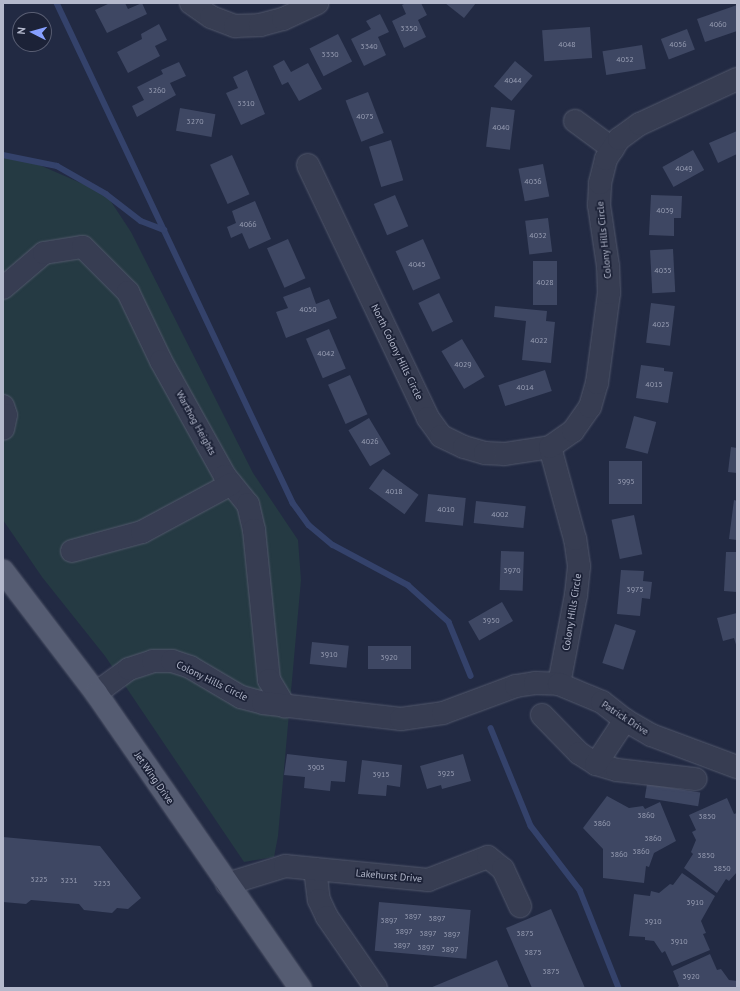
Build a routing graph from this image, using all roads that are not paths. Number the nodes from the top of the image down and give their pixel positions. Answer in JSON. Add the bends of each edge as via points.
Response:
{"nodes":[{"id":1,"x":191,"y":3,"type":"edge"},
{"id":2,"x":318,"y":3,"type":"edge"},
{"id":3,"x":737,"y":79,"type":"edge"},
{"id":4,"x":575,"y":121,"type":"dead end"},
{"id":5,"x":613,"y":149,"type":"junction"},
{"id":6,"x":308,"y":165,"type":"dead end"},
{"id":7,"x":3,"y":288,"type":"edge"},
{"id":8,"x":3,"y":406,"type":"edge"},
{"id":9,"x":3,"y":429,"type":"edge"},
{"id":10,"x":550,"y":447,"type":"junction"},
{"id":11,"x":231,"y":484,"type":"junction"},
{"id":12,"x":72,"y":551,"type":"dead end"},
{"id":13,"x":3,"y":571,"type":"edge"},
{"id":14,"x":559,"y":684,"type":"junction"},
{"id":15,"x":96,"y":693,"type":"junction"},
{"id":16,"x":285,"y":706,"type":"junction"},
{"id":17,"x":542,"y":716,"type":"dead end"},
{"id":18,"x":625,"y":720,"type":"junction"},
{"id":19,"x":596,"y":764,"type":"junction"},
{"id":20,"x":737,"y":767,"type":"edge"},
{"id":21,"x":695,"y":779,"type":"dead end"},
{"id":22,"x":316,"y":869,"type":"junction"},
{"id":23,"x":227,"y":884,"type":"junction"},
{"id":24,"x":520,"y":906,"type":"dead end"},
{"id":25,"x":300,"y":988,"type":"edge"},
{"id":26,"x":376,"y":988,"type":"edge"}],
"edges":[{"from":1,"to":2,"type":"street","via":[[211,17],[235,26],[260,25],[283,19]]},
{"from":3,"to":5,"type":"street","name":"Colony Hills Circle","via":[[640,124],[619,139]]},
{"from":4,"to":5,"type":"street"},
{"from":5,"to":10,"type":"street","name":"Colony Hills Circle","via":[[606,160],[600,183],[599,204],[608,266],[609,293],[597,383],[590,407],[577,425]]},
{"from":6,"to":10,"type":"street","name":"North Colony Hills Circle","via":[[428,418],[442,436],[464,447],[485,453],[505,454]]},
{"from":7,"to":11,"type":"street","name":"Warthog Heights","via":[[44,253],[83,247],[128,292],[162,361]]},
{"from":8,"to":9,"type":"street","via":[[6,415]]},
{"from":10,"to":14,"type":"street","name":"Colony Hills Circle","via":[[575,539],[579,566]]},
{"from":11,"to":12,"type":"street","via":[[142,532]]},
{"from":11,"to":16,"type":"street","name":"Warthog Heights","via":[[248,504],[254,530],[269,680]]},
{"from":13,"to":15,"type":"main road","name":"Jet Wing Drive"},
{"from":14,"to":16,"type":"street","name":"Colony Hills Circle","via":[[535,683],[516,686],[443,713],[422,718],[401,719]]},
{"from":14,"to":18,"type":"street","name":"Patrick Drive","via":[[602,702]]},
{"from":15,"to":16,"type":"street","name":"Colony Hills Circle","via":[[129,669],[153,661],[172,661],[190,668],[241,697]]},
{"from":15,"to":23,"type":"main road","name":"Jet Wing Drive"},
{"from":17,"to":19,"type":"street","via":[[579,753]]},
{"from":18,"to":19,"type":"street"},
{"from":18,"to":20,"type":"street","name":"Patrick Drive","via":[[651,735]]},
{"from":19,"to":21,"type":"street","via":[[617,770]]},
{"from":22,"to":23,"type":"street","name":"Lakehurst Drive","via":[[285,866]]},
{"from":22,"to":24,"type":"street","name":"Lakehurst Drive","via":[[428,880],[488,857],[503,868]]},
{"from":22,"to":26,"type":"street","via":[[319,900],[327,917]]},
{"from":23,"to":25,"type":"main road","name":"Jet Wing Drive"}]}
